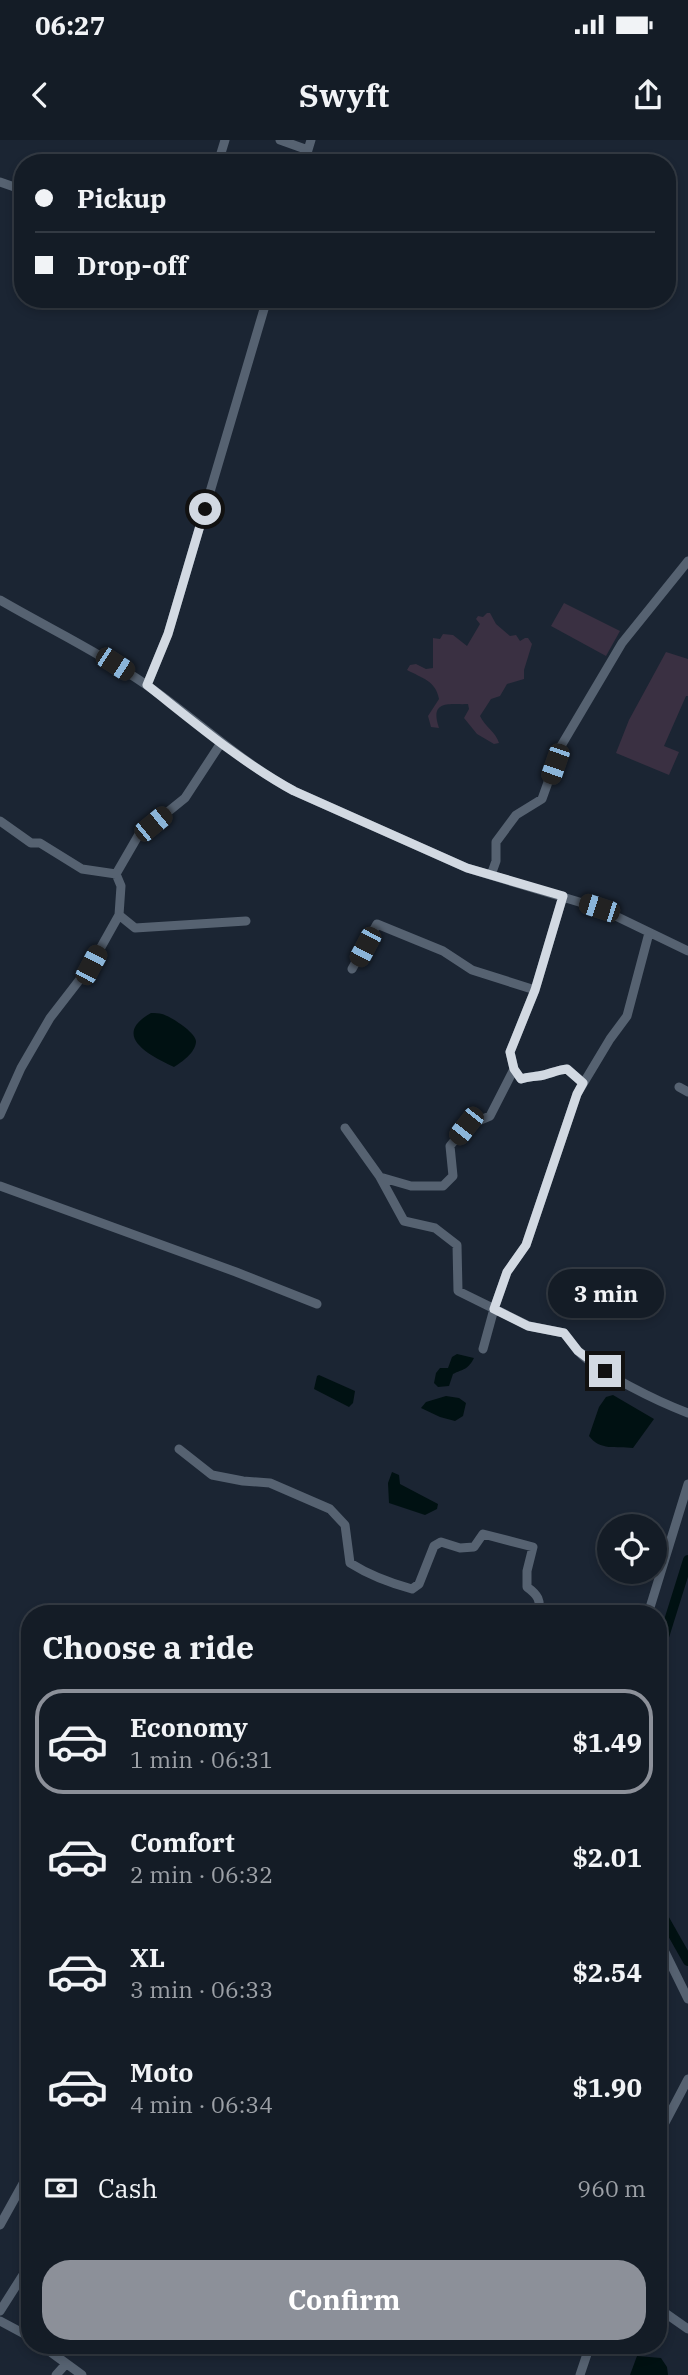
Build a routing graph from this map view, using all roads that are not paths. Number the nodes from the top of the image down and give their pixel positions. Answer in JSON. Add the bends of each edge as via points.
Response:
{"nodes":[{"id":1,"x":280,"y":140,"type":"edge"},
{"id":2,"x":311,"y":140,"type":"edge"},
{"id":3,"x":308,"y":150,"type":"junction"},
{"id":4,"x":307,"y":154,"type":"edge"},
{"id":5,"x":264,"y":308,"type":"edge"},
{"id":6,"x":688,"y":561,"type":"edge"},
{"id":7,"x":0,"y":600,"type":"edge"},
{"id":8,"x":147,"y":685,"type":"junction"},
{"id":9,"x":221,"y":743,"type":"junction"},
{"id":10,"x":0,"y":821,"type":"edge"},
{"id":11,"x":116,"y":874,"type":"junction"},
{"id":12,"x":491,"y":875,"type":"junction"},
{"id":13,"x":563,"y":896,"type":"junction"},
{"id":14,"x":119,"y":915,"type":"junction"},
{"id":15,"x":246,"y":921,"type":"dead end"},
{"id":16,"x":649,"y":933,"type":"junction"},
{"id":17,"x":688,"y":951,"type":"edge"},
{"id":18,"x":352,"y":969,"type":"dead end"},
{"id":19,"x":535,"y":990,"type":"junction"},
{"id":20,"x":514,"y":1069,"type":"junction"},
{"id":21,"x":583,"y":1083,"type":"junction"},
{"id":22,"x":0,"y":1115,"type":"edge"},
{"id":23,"x":345,"y":1128,"type":"dead end"},
{"id":24,"x":380,"y":1177,"type":"junction"},
{"id":25,"x":0,"y":1186,"type":"edge"},
{"id":26,"x":317,"y":1304,"type":"dead end"},
{"id":27,"x":494,"y":1309,"type":"junction"},
{"id":28,"x":483,"y":1349,"type":"dead end"},
{"id":29,"x":688,"y":1413,"type":"edge"},
{"id":30,"x":179,"y":1449,"type":"dead end"},
{"id":31,"x":688,"y":1484,"type":"edge"},
{"id":32,"x":540,"y":1605,"type":"edge"},
{"id":33,"x":652,"y":1605,"type":"edge"},
{"id":34,"x":667,"y":1956,"type":"edge"},
{"id":35,"x":688,"y":1999,"type":"edge"},
{"id":36,"x":688,"y":2079,"type":"edge"},
{"id":37,"x":667,"y":2119,"type":"edge"},
{"id":38,"x":21,"y":2187,"type":"edge"},
{"id":39,"x":0,"y":2225,"type":"edge"},
{"id":40,"x":21,"y":2278,"type":"edge"},
{"id":41,"x":0,"y":2311,"type":"edge"},
{"id":42,"x":667,"y":2314,"type":"edge"},
{"id":43,"x":0,"y":2320,"type":"edge"},
{"id":44,"x":688,"y":2329,"type":"edge"},
{"id":45,"x":21,"y":2332,"type":"edge"},
{"id":46,"x":52,"y":2354,"type":"edge"},
{"id":47,"x":587,"y":2354,"type":"edge"},
{"id":48,"x":65,"y":2364,"type":"junction"},
{"id":49,"x":57,"y":2375,"type":"edge"},
{"id":50,"x":82,"y":2375,"type":"edge"},
{"id":51,"x":580,"y":2375,"type":"edge"}],
"edges":[{"from":1,"to":3,"type":"street"},
{"from":2,"to":3,"type":"street"},
{"from":3,"to":4,"type":"street"},
{"from":5,"to":8,"type":"street","via":[[168,634]]},
{"from":6,"to":12,"type":"street","via":[[622,643],[561,746],[542,799],[516,815],[496,842]]},
{"from":7,"to":8,"type":"street"},
{"from":8,"to":9,"type":"street"},
{"from":9,"to":11,"type":"street","via":[[184,798],[138,836]]},
{"from":9,"to":12,"type":"street","via":[[305,797]]},
{"from":10,"to":11,"type":"street","via":[[82,869]]},
{"from":11,"to":14,"type":"street","via":[[121,886]]},
{"from":12,"to":13,"type":"street"},
{"from":13,"to":16,"type":"street"},
{"from":13,"to":19,"type":"street"},
{"from":14,"to":15,"type":"street","via":[[135,928]]},
{"from":14,"to":22,"type":"street","via":[[91,965],[50,1018]]},
{"from":16,"to":17,"type":"street"},
{"from":16,"to":21,"type":"street","via":[[627,1016]]},
{"from":18,"to":19,"type":"street","via":[[377,924],[443,951],[472,970]]},
{"from":19,"to":20,"type":"street","via":[[510,1052]]},
{"from":20,"to":21,"type":"street","via":[[521,1079],[567,1069]]},
{"from":20,"to":24,"type":"street","via":[[491,1116],[466,1126],[450,1146],[453,1176],[443,1186],[411,1186]]},
{"from":21,"to":27,"type":"street","via":[[526,1245],[507,1272]]},
{"from":23,"to":24,"type":"street"},
{"from":24,"to":27,"type":"street","via":[[404,1221],[435,1228],[457,1245],[458,1292]]},
{"from":25,"to":26,"type":"street"},
{"from":27,"to":28,"type":"street"},
{"from":27,"to":29,"type":"street","via":[[528,1326],[564,1333],[578,1351],[605,1371]]},
{"from":30,"to":32,"type":"street","via":[[212,1475],[270,1483],[330,1509],[345,1525],[350,1563],[404,1587],[412,1589],[419,1584],[434,1546],[441,1542],[474,1547],[483,1534],[533,1547],[527,1587],[537,1594]]},
{"from":31,"to":33,"type":"street"},
{"from":34,"to":35,"type":"street"},
{"from":36,"to":37,"type":"street"},
{"from":38,"to":39,"type":"street"},
{"from":40,"to":41,"type":"street"},
{"from":42,"to":44,"type":"street"},
{"from":43,"to":45,"type":"street"},
{"from":46,"to":48,"type":"street"},
{"from":47,"to":51,"type":"street"},
{"from":48,"to":49,"type":"street"},
{"from":48,"to":50,"type":"street"}]}
